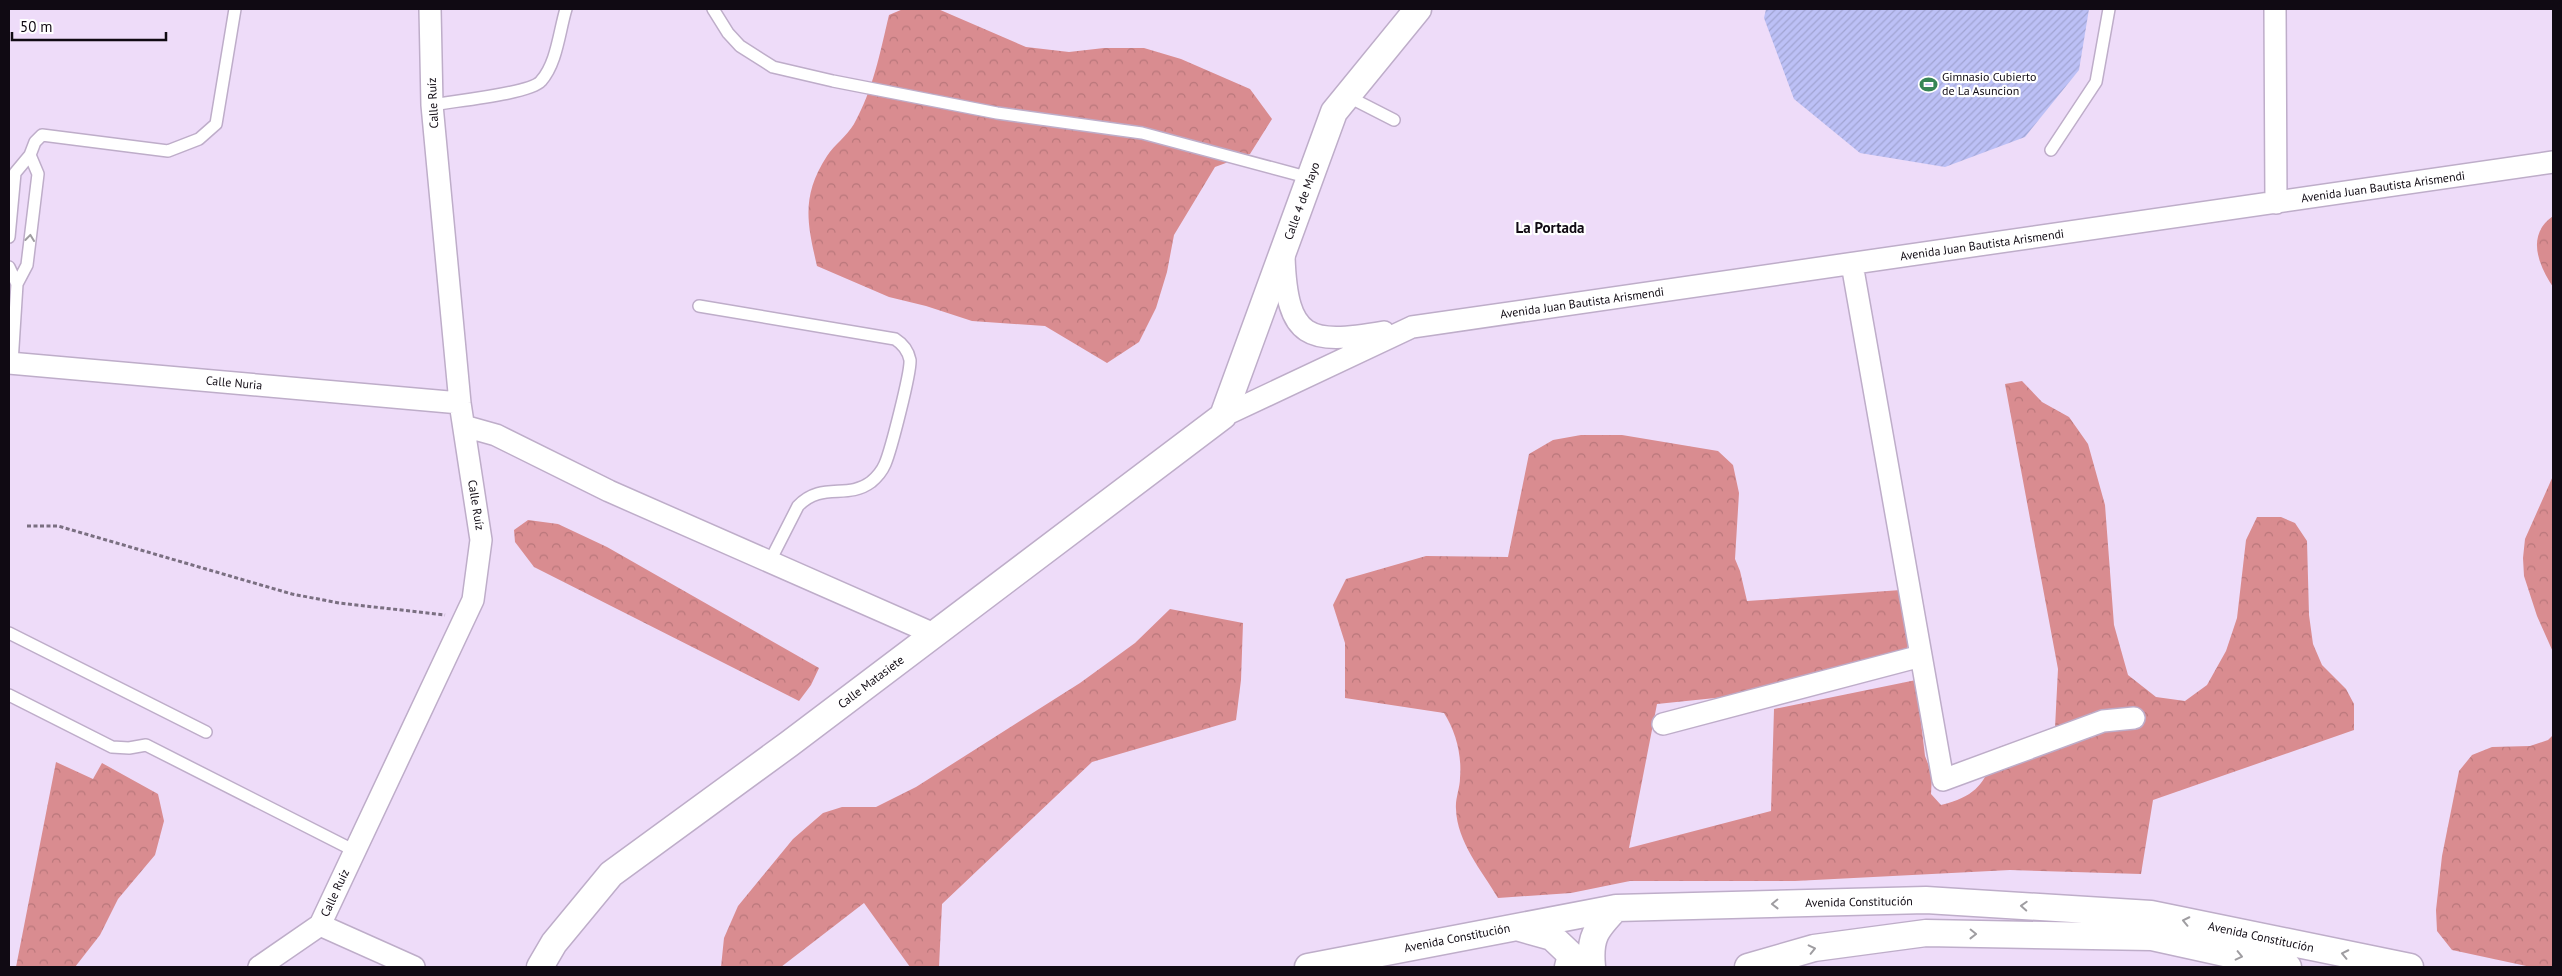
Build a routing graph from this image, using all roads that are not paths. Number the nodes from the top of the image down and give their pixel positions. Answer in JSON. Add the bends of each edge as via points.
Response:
{"nodes":[{"id":1,"x":235,"y":9,"type":"edge"},
{"id":2,"x":430,"y":9,"type":"edge"},
{"id":3,"x":566,"y":9,"type":"edge"},
{"id":4,"x":713,"y":9,"type":"edge"},
{"id":5,"x":1418,"y":9,"type":"edge"},
{"id":6,"x":2109,"y":9,"type":"edge"},
{"id":7,"x":2275,"y":9,"type":"edge"},
{"id":8,"x":1347,"y":96,"type":"junction"},
{"id":9,"x":432,"y":104,"type":"junction"},
{"id":10,"x":1394,"y":120,"type":"dead end"},
{"id":11,"x":2051,"y":150,"type":"dead end"},
{"id":12,"x":30,"y":155,"type":"junction"},
{"id":13,"x":2553,"y":162,"type":"edge"},
{"id":14,"x":1310,"y":178,"type":"junction"},
{"id":15,"x":2276,"y":202,"type":"junction"},
{"id":16,"x":9,"y":237,"type":"edge"},
{"id":17,"x":1283,"y":251,"type":"junction"},
{"id":18,"x":1852,"y":264,"type":"junction"},
{"id":19,"x":9,"y":267,"type":"edge"},
{"id":20,"x":17,"y":284,"type":"junction"},
{"id":21,"x":699,"y":306,"type":"dead end"},
{"id":22,"x":1412,"y":327,"type":"junction"},
{"id":23,"x":10,"y":363,"type":"edge"},
{"id":24,"x":460,"y":403,"type":"junction"},
{"id":25,"x":1223,"y":416,"type":"junction"},
{"id":26,"x":464,"y":426,"type":"junction"},
{"id":27,"x":770,"y":561,"type":"junction"},
{"id":28,"x":9,"y":633,"type":"edge"},
{"id":29,"x":934,"y":634,"type":"junction"},
{"id":30,"x":1921,"y":656,"type":"junction"},
{"id":31,"x":9,"y":695,"type":"edge"},
{"id":32,"x":2134,"y":718,"type":"dead end"},
{"id":33,"x":1663,"y":724,"type":"dead end"},
{"id":34,"x":206,"y":732,"type":"dead end"},
{"id":35,"x":355,"y":851,"type":"junction"},
{"id":36,"x":1616,"y":908,"type":"junction"},
{"id":37,"x":320,"y":925,"type":"junction"},
{"id":38,"x":1513,"y":926,"type":"junction"},
{"id":39,"x":259,"y":967,"type":"edge"},
{"id":40,"x":414,"y":967,"type":"edge"},
{"id":41,"x":540,"y":967,"type":"edge"},
{"id":42,"x":1308,"y":967,"type":"edge"},
{"id":43,"x":1568,"y":967,"type":"edge"},
{"id":44,"x":1592,"y":967,"type":"edge"},
{"id":45,"x":1748,"y":967,"type":"edge"},
{"id":46,"x":2288,"y":967,"type":"edge"},
{"id":47,"x":2410,"y":967,"type":"edge"}],
"edges":[{"from":1,"to":12,"type":"lane","via":[[216,124],[199,139],[168,151],[42,135]]},
{"from":2,"to":9,"type":"street","name":"Calle Ruíz"},
{"from":3,"to":9,"type":"lane","via":[[551,64],[540,83],[523,90]]},
{"from":4,"to":14,"type":"lane","via":[[740,46],[773,67],[997,113],[1142,133]]},
{"from":5,"to":8,"type":"street","name":"Calle 4 de Mayo"},
{"from":6,"to":11,"type":"lane","via":[[2096,82]]},
{"from":7,"to":15,"type":"street"},
{"from":8,"to":10,"type":"lane"},
{"from":8,"to":14,"type":"street","name":"Calle 4 de Mayo","via":[[1334,112]]},
{"from":9,"to":24,"type":"street","name":"Calle Ruíz"},
{"from":12,"to":16,"type":"lane","via":[[15,173]]},
{"from":20,"to":12,"type":"lane","one_way":true,"via":[[27,265],[38,174]]},
{"from":13,"to":15,"type":"street","name":"Avenida Juan Bautista Arismendi"},
{"from":14,"to":17,"type":"street","name":"Calle 4 de Mayo"},
{"from":15,"to":18,"type":"street","name":"Avenida Juan Bautista Arismendi"},
{"from":17,"to":22,"type":"street","name":"Avenida Juan Bautista Arismendi","via":[[1291,313],[1301,326],[1321,338],[1344,338]]},
{"from":17,"to":25,"type":"street","name":"Calle 4 de Mayo"},
{"from":18,"to":22,"type":"street","name":"Avenida Juan Bautista Arismendi"},
{"from":18,"to":30,"type":"street"},
{"from":19,"to":20,"type":"lane"},
{"from":20,"to":23,"type":"lane"},
{"from":21,"to":27,"type":"lane","via":[[895,339],[908,352],[910,368],[880,473],[852,490],[821,491],[804,499]]},
{"from":22,"to":25,"type":"street","name":"Avenida Juan Bautista Arismendi"},
{"from":23,"to":24,"type":"street","name":"Calle Nuria"},
{"from":24,"to":26,"type":"street","name":"Calle Ruíz"},
{"from":25,"to":29,"type":"street","name":"Calle Matasiete"},
{"from":26,"to":27,"type":"street","via":[[496,435],[608,491]]},
{"from":26,"to":35,"type":"street","name":"Calle Ruíz","via":[[481,540],[472,600]]},
{"from":27,"to":29,"type":"street"},
{"from":28,"to":34,"type":"lane"},
{"from":29,"to":41,"type":"street","name":"Calle Matasiete","via":[[611,874],[554,942]]},
{"from":30,"to":32,"type":"street","via":[[1943,780],[2103,721]]},
{"from":30,"to":33,"type":"street"},
{"from":31,"to":35,"type":"lane","via":[[112,747],[146,745]]},
{"from":35,"to":37,"type":"street","name":"Calle Ruíz"},
{"from":36,"to":38,"type":"street","name":"Avenida Constitución"},
{"from":36,"to":44,"type":"street","via":[[1595,930]]},
{"from":47,"to":36,"type":"street","name":"Avenida Constitución","one_way":true,"via":[[2151,914],[1926,900]]},
{"from":37,"to":39,"type":"street","name":"Calle Ruíz"},
{"from":37,"to":40,"type":"street"},
{"from":38,"to":42,"type":"street","name":"Avenida Constitución"},
{"from":38,"to":43,"type":"street","via":[[1552,937],[1571,955]]},
{"from":45,"to":46,"type":"street","name":"Avenida Constitución","one_way":true,"via":[[1814,948],[1926,933],[2152,937]]}]}
